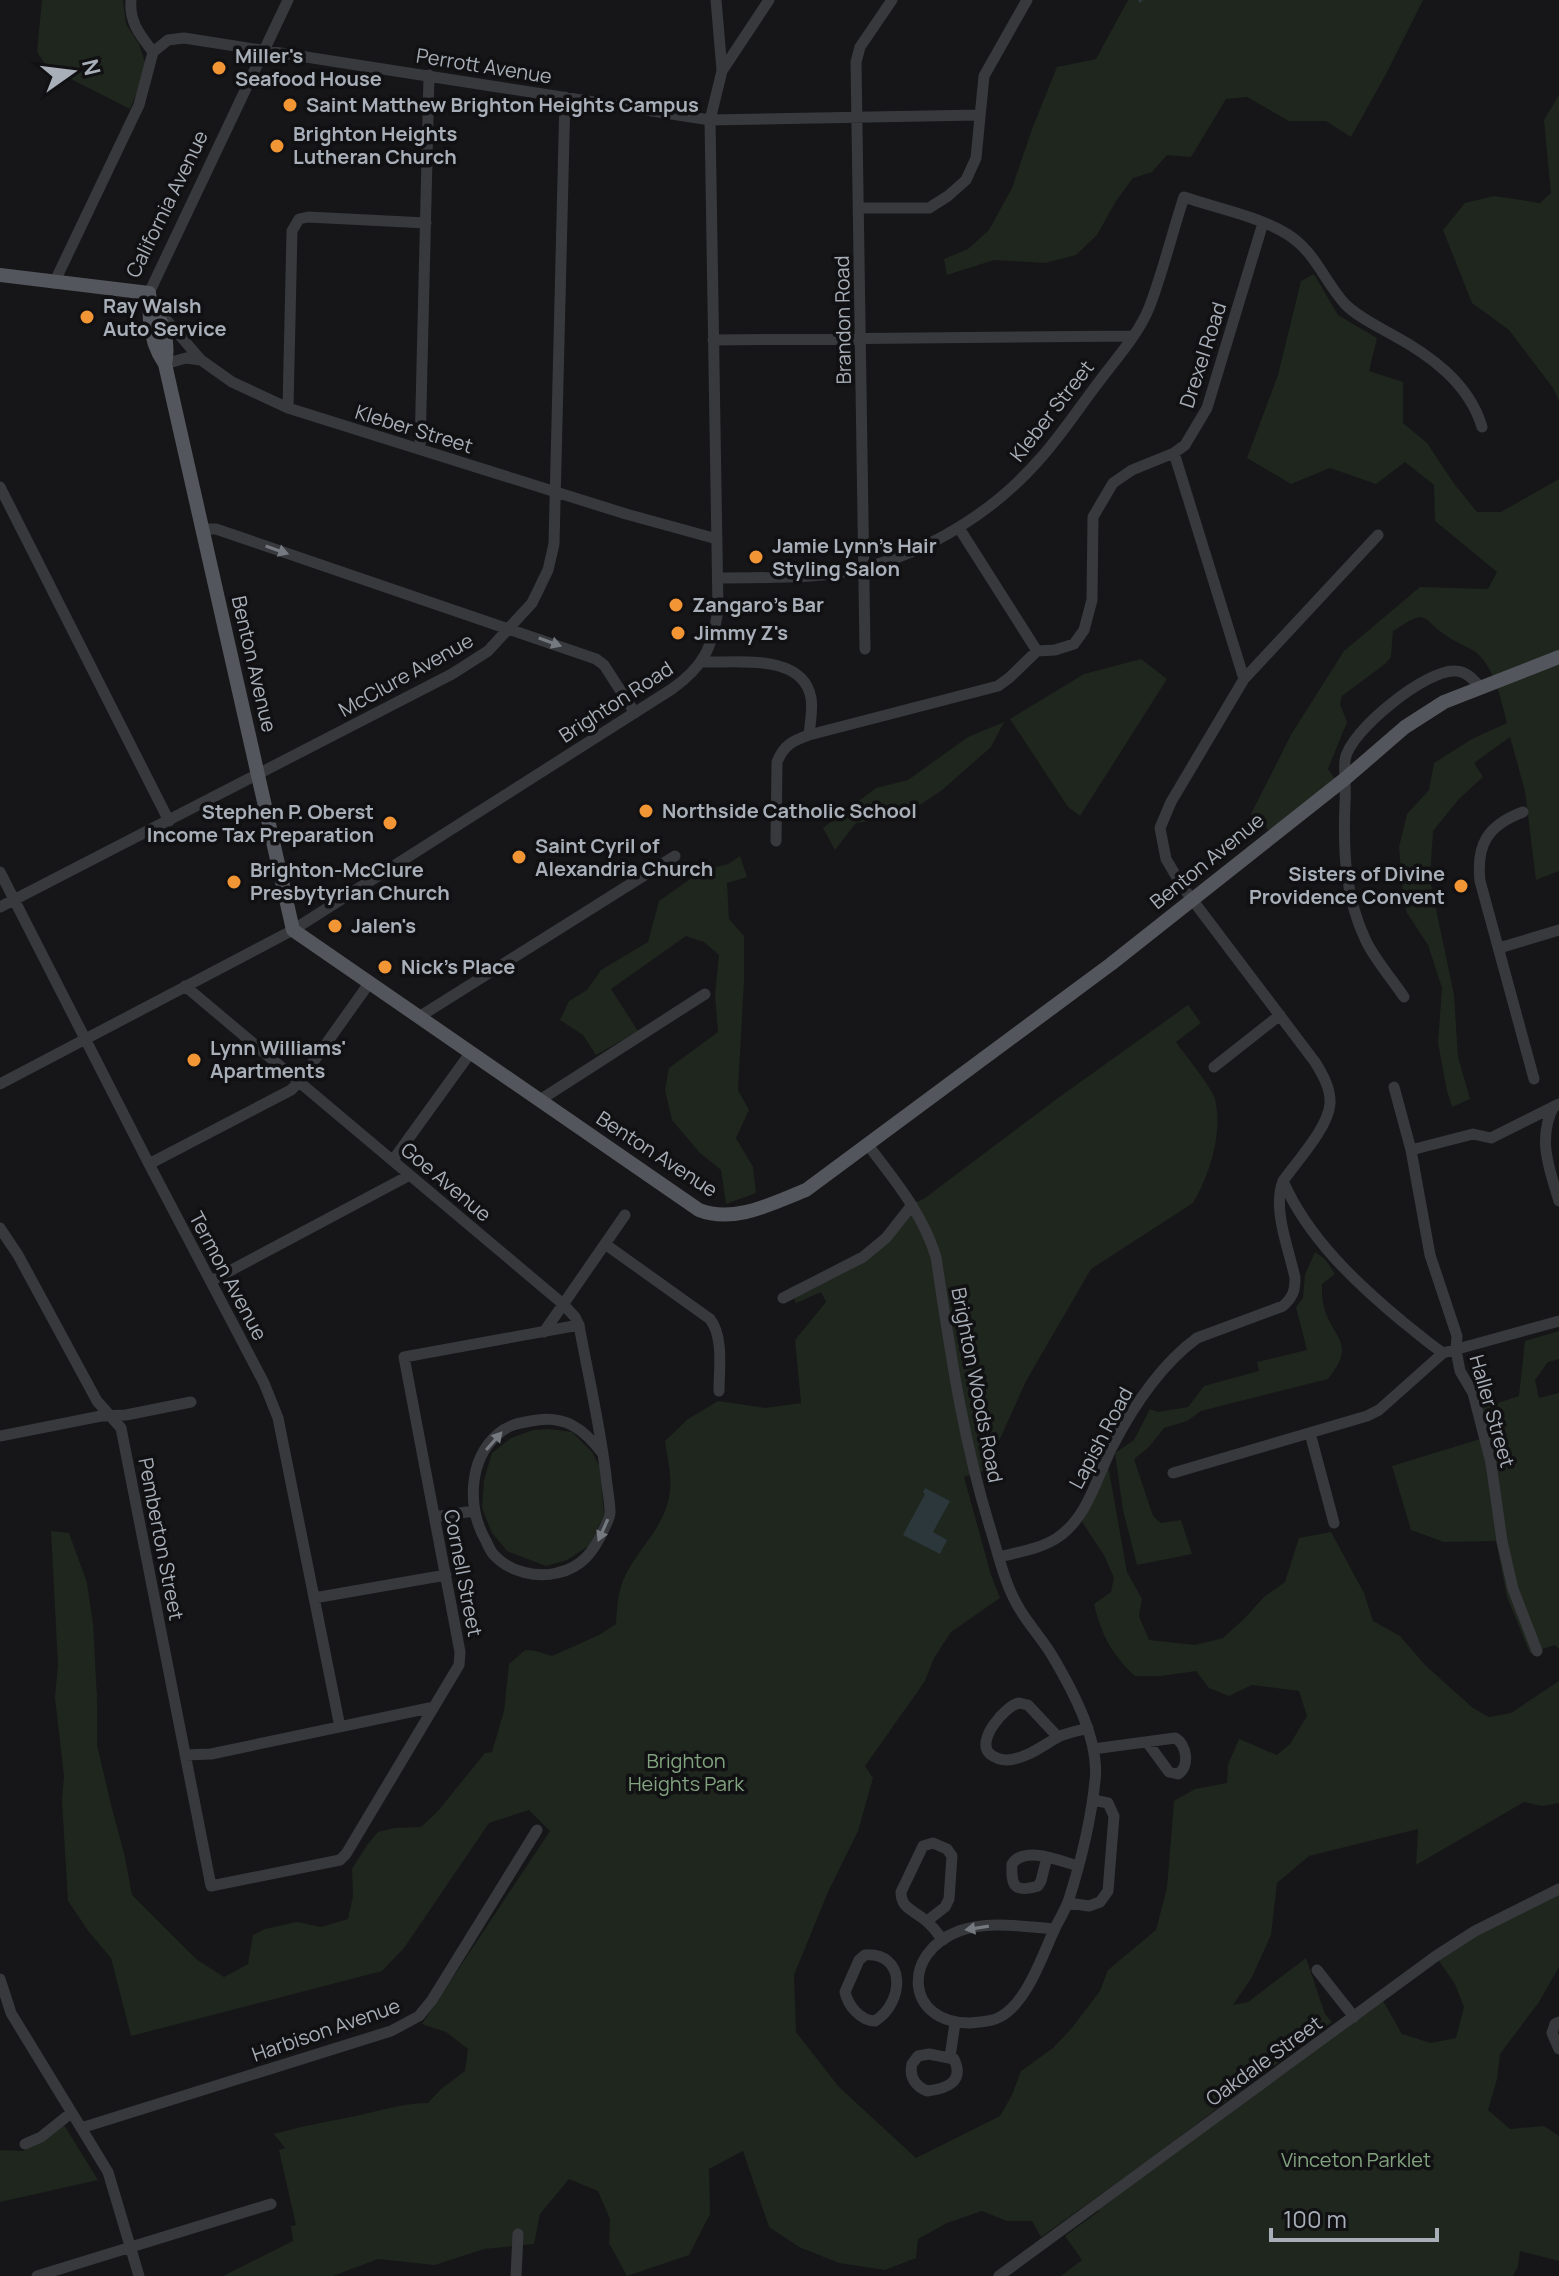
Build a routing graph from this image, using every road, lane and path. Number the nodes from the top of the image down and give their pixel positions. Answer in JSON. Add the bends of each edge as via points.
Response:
{"nodes":[{"id":1,"x":131,"y":0,"type":"edge"},
{"id":2,"x":288,"y":0,"type":"edge"},
{"id":3,"x":716,"y":0,"type":"edge"},
{"id":4,"x":769,"y":0,"type":"edge"},
{"id":5,"x":892,"y":0,"type":"edge"},
{"id":6,"x":1027,"y":0,"type":"edge"},
{"id":7,"x":264,"y":49,"type":"junction"},
{"id":8,"x":153,"y":52,"type":"junction"},
{"id":9,"x":722,"y":71,"type":"junction"},
{"id":10,"x":429,"y":75,"type":"junction"},
{"id":11,"x":565,"y":97,"type":"junction"},
{"id":12,"x":979,"y":115,"type":"junction"},
{"id":13,"x":858,"y":117,"type":"junction"},
{"id":14,"x":710,"y":120,"type":"junction"},
{"id":15,"x":859,"y":208,"type":"junction"},
{"id":16,"x":426,"y":223,"type":"junction"},
{"id":17,"x":1263,"y":223,"type":"junction"},
{"id":18,"x":0,"y":275,"type":"edge"},
{"id":19,"x":54,"y":283,"type":"junction"},
{"id":20,"x":150,"y":298,"type":"junction"},
{"id":21,"x":1133,"y":336,"type":"junction"},
{"id":22,"x":861,"y":339,"type":"junction"},
{"id":23,"x":713,"y":340,"type":"junction"},
{"id":24,"x":201,"y":360,"type":"junction"},
{"id":25,"x":165,"y":364,"type":"junction"},
{"id":26,"x":288,"y":408,"type":"junction"},
{"id":27,"x":1482,"y":427,"type":"dead end"},
{"id":28,"x":420,"y":449,"type":"junction"},
{"id":29,"x":1174,"y":453,"type":"junction"},
{"id":30,"x":0,"y":487,"type":"edge"},
{"id":31,"x":555,"y":492,"type":"junction"},
{"id":32,"x":959,"y":528,"type":"junction"},
{"id":33,"x":202,"y":529,"type":"junction"},
{"id":34,"x":1378,"y":535,"type":"dead end"},
{"id":35,"x":717,"y":539,"type":"junction"},
{"id":36,"x":864,"y":568,"type":"junction"},
{"id":37,"x":718,"y":578,"type":"junction"},
{"id":38,"x":509,"y":628,"type":"junction"},
{"id":39,"x":865,"y":649,"type":"dead end"},
{"id":40,"x":1037,"y":651,"type":"junction"},
{"id":41,"x":1559,"y":657,"type":"edge"},
{"id":42,"x":703,"y":662,"type":"junction"},
{"id":43,"x":1244,"y":679,"type":"junction"},
{"id":44,"x":1480,"y":687,"type":"junction"},
{"id":45,"x":635,"y":713,"type":"junction"},
{"id":46,"x":809,"y":735,"type":"junction"},
{"id":47,"x":258,"y":775,"type":"junction"},
{"id":48,"x":1346,"y":778,"type":"junction"},
{"id":49,"x":1523,"y":812,"type":"dead end"},
{"id":50,"x":169,"y":821,"type":"junction"},
{"id":51,"x":776,"y":841,"type":"dead end"},
{"id":52,"x":675,"y":856,"type":"dead end"},
{"id":53,"x":0,"y":872,"type":"edge"},
{"id":54,"x":1192,"y":899,"type":"junction"},
{"id":55,"x":14,"y":900,"type":"junction"},
{"id":56,"x":0,"y":907,"type":"edge"},
{"id":57,"x":293,"y":930,"type":"junction"},
{"id":58,"x":1559,"y":930,"type":"edge"},
{"id":59,"x":1499,"y":948,"type":"junction"},
{"id":60,"x":370,"y":982,"type":"junction"},
{"id":61,"x":185,"y":986,"type":"junction"},
{"id":62,"x":705,"y":994,"type":"dead end"},
{"id":63,"x":1404,"y":997,"type":"dead end"},
{"id":64,"x":1280,"y":1015,"type":"junction"},
{"id":65,"x":419,"y":1017,"type":"junction"},
{"id":66,"x":85,"y":1038,"type":"junction"},
{"id":67,"x":471,"y":1052,"type":"junction"},
{"id":68,"x":1214,"y":1067,"type":"dead end"},
{"id":69,"x":1534,"y":1079,"type":"dead end"},
{"id":70,"x":299,"y":1082,"type":"junction"},
{"id":71,"x":0,"y":1084,"type":"edge"},
{"id":72,"x":1394,"y":1087,"type":"dead end"},
{"id":73,"x":540,"y":1100,"type":"junction"},
{"id":74,"x":1557,"y":1105,"type":"edge"},
{"id":75,"x":868,"y":1145,"type":"junction"},
{"id":76,"x":1411,"y":1150,"type":"junction"},
{"id":77,"x":393,"y":1160,"type":"junction"},
{"id":78,"x":149,"y":1164,"type":"junction"},
{"id":79,"x":410,"y":1175,"type":"junction"},
{"id":80,"x":1283,"y":1181,"type":"junction"},
{"id":81,"x":1559,"y":1201,"type":"edge"},
{"id":82,"x":912,"y":1205,"type":"junction"},
{"id":83,"x":625,"y":1215,"type":"dead end"},
{"id":84,"x":0,"y":1228,"type":"edge"},
{"id":85,"x":605,"y":1244,"type":"junction"},
{"id":86,"x":211,"y":1281,"type":"junction"},
{"id":87,"x":783,"y":1298,"type":"dead end"},
{"id":88,"x":563,"y":1304,"type":"junction"},
{"id":89,"x":1559,"y":1321,"type":"edge"},
{"id":90,"x":579,"y":1325,"type":"junction"},
{"id":91,"x":544,"y":1332,"type":"junction"},
{"id":92,"x":1456,"y":1350,"type":"junction"},
{"id":93,"x":1443,"y":1353,"type":"junction"},
{"id":94,"x":719,"y":1391,"type":"dead end"},
{"id":95,"x":191,"y":1402,"type":"dead end"},
{"id":96,"x":110,"y":1416,"type":"junction"},
{"id":97,"x":1310,"y":1433,"type":"junction"},
{"id":98,"x":0,"y":1436,"type":"edge"},
{"id":99,"x":603,"y":1454,"type":"junction"},
{"id":100,"x":1173,"y":1473,"type":"dead end"},
{"id":101,"x":473,"y":1511,"type":"junction"},
{"id":102,"x":435,"y":1517,"type":"junction"},
{"id":103,"x":1334,"y":1523,"type":"dead end"},
{"id":104,"x":999,"y":1557,"type":"junction"},
{"id":105,"x":446,"y":1575,"type":"junction"},
{"id":106,"x":314,"y":1598,"type":"junction"},
{"id":107,"x":1537,"y":1651,"type":"dead end"},
{"id":108,"x":434,"y":1707,"type":"junction"},
{"id":109,"x":340,"y":1727,"type":"junction"},
{"id":110,"x":1088,"y":1728,"type":"junction"},
{"id":111,"x":1058,"y":1737,"type":"junction"},
{"id":112,"x":1147,"y":1742,"type":"dead end"},
{"id":113,"x":1093,"y":1749,"type":"junction"},
{"id":114,"x":185,"y":1755,"type":"junction"},
{"id":115,"x":1093,"y":1800,"type":"junction"},
{"id":116,"x":537,"y":1830,"type":"dead end"},
{"id":117,"x":1047,"y":1857,"type":"dead end"},
{"id":118,"x":1078,"y":1866,"type":"junction"},
{"id":119,"x":211,"y":1886,"type":"joint"},
{"id":120,"x":1559,"y":1889,"type":"edge"},
{"id":121,"x":1068,"y":1903,"type":"junction"},
{"id":122,"x":927,"y":1921,"type":"junction"},
{"id":123,"x":1055,"y":1929,"type":"junction"},
{"id":124,"x":943,"y":1940,"type":"junction"},
{"id":125,"x":1317,"y":1970,"type":"dead end"},
{"id":126,"x":0,"y":1979,"type":"edge"},
{"id":127,"x":918,"y":1991,"type":"junction"},
{"id":128,"x":897,"y":1993,"type":"junction"},
{"id":129,"x":1354,"y":2017,"type":"junction"},
{"id":130,"x":1559,"y":2022,"type":"edge"},
{"id":131,"x":955,"y":2023,"type":"junction"},
{"id":132,"x":1559,"y":2049,"type":"edge"},
{"id":133,"x":950,"y":2057,"type":"dead end"},
{"id":134,"x":71,"y":2113,"type":"junction"},
{"id":135,"x":81,"y":2128,"type":"junction"},
{"id":136,"x":25,"y":2144,"type":"dead end"},
{"id":137,"x":271,"y":2204,"type":"dead end"},
{"id":138,"x":518,"y":2234,"type":"dead end"},
{"id":139,"x":131,"y":2248,"type":"junction"},
{"id":140,"x":37,"y":2276,"type":"edge"},
{"id":141,"x":139,"y":2276,"type":"edge"},
{"id":142,"x":516,"y":2276,"type":"edge"},
{"id":143,"x":999,"y":2276,"type":"edge"}],
"edges":[{"from":1,"to":8,"type":"street","via":[[133,24]]},
{"from":2,"to":7,"type":"street","name":"California Avenue"},
{"from":3,"to":9,"type":"street"},
{"from":4,"to":9,"type":"street","name":"Brighton Road"},
{"from":5,"to":13,"type":"street","name":"Brandon Road","via":[[858,53]]},
{"from":6,"to":12,"type":"street","via":[[984,76]]},
{"from":7,"to":8,"type":"street","name":"Perrott Avenue","via":[[184,38],[168,40]]},
{"from":7,"to":10,"type":"street","name":"Perrott Avenue"},
{"from":7,"to":20,"type":"street","name":"California Avenue"},
{"from":8,"to":19,"type":"street","via":[[139,105]]},
{"from":9,"to":14,"type":"street","name":"Brighton Road"},
{"from":10,"to":11,"type":"street","name":"Perrott Avenue"},
{"from":10,"to":16,"type":"street"},
{"from":11,"to":14,"type":"street","name":"Perrott Avenue"},
{"from":11,"to":31,"type":"street","name":"McClure Avenue"},
{"from":12,"to":13,"type":"street","name":"Perrott Avenue"},
{"from":12,"to":15,"type":"street","via":[[976,158],[966,180],[948,196],[929,208]]},
{"from":13,"to":14,"type":"street","name":"Perrott Avenue"},
{"from":13,"to":15,"type":"street","name":"Brandon Road"},
{"from":14,"to":23,"type":"street","name":"Brighton Road"},
{"from":15,"to":22,"type":"street","name":"Brandon Road"},
{"from":16,"to":26,"type":"street","via":[[299,219],[292,231]]},
{"from":16,"to":28,"type":"street"},
{"from":17,"to":21,"type":"street","name":"Kleber Street","via":[[1184,197],[1148,310]]},
{"from":17,"to":27,"type":"street","via":[[1304,246],[1356,314],[1419,349],[1446,371],[1477,410]]},
{"from":17,"to":29,"type":"street","name":"Drexel Road","via":[[1207,408],[1185,445]]},
{"from":18,"to":19,"type":"main road","name":"California Avenue"},
{"from":19,"to":20,"type":"main road","name":"California Avenue"},
{"from":20,"to":24,"type":"street","name":"Kleber Street"},
{"from":20,"to":25,"type":"main road","name":"Benton Avenue","via":[[150,322]]},
{"from":21,"to":22,"type":"street"},
{"from":21,"to":32,"type":"street","name":"Kleber Street","via":[[1039,460]]},
{"from":22,"to":23,"type":"street"},
{"from":22,"to":36,"type":"street","name":"Brandon Road"},
{"from":23,"to":35,"type":"street","name":"Brighton Road"},
{"from":24,"to":25,"type":"street"},
{"from":24,"to":26,"type":"street","name":"Kleber Street","via":[[232,382]]},
{"from":25,"to":33,"type":"main road","name":"Benton Avenue"},
{"from":26,"to":28,"type":"street","name":"Kleber Street"},
{"from":28,"to":31,"type":"street","name":"Kleber Street"},
{"from":29,"to":40,"type":"street","name":"Drexel Road","via":[[1113,483],[1093,517],[1092,600],[1084,630],[1074,644]]},
{"from":29,"to":43,"type":"street"},
{"from":30,"to":50,"type":"street"},
{"from":31,"to":35,"type":"street","name":"Kleber Street"},
{"from":31,"to":38,"type":"street","name":"McClure Avenue","via":[[548,570],[532,603]]},
{"from":32,"to":36,"type":"street","name":"Kleber Street"},
{"from":32,"to":40,"type":"street"},
{"from":33,"to":38,"type":"street","one_way":true,"via":[[216,529]]},
{"from":33,"to":47,"type":"main road","name":"Benton Avenue"},
{"from":34,"to":43,"type":"street"},
{"from":35,"to":37,"type":"street","name":"Brighton Road"},
{"from":36,"to":37,"type":"street","name":"Kleber Street"},
{"from":36,"to":39,"type":"street","name":"Brandon Road"},
{"from":37,"to":42,"type":"street","name":"Brighton Road","via":[[716,625]]},
{"from":38,"to":45,"type":"street","one_way":true,"via":[[601,661]]},
{"from":38,"to":47,"type":"street","name":"McClure Avenue","via":[[488,651],[452,674]]},
{"from":40,"to":46,"type":"street","via":[[998,686]]},
{"from":41,"to":44,"type":"main road","name":"Benton Avenue"},
{"from":42,"to":45,"type":"street","name":"Brighton Road"},
{"from":42,"to":46,"type":"street","via":[[788,667],[804,679],[812,699]]},
{"from":43,"to":54,"type":"street","via":[[1160,828],[1166,859]]},
{"from":44,"to":48,"type":"main road","name":"Benton Avenue","via":[[1405,727]]},
{"from":44,"to":48,"type":"street","via":[[1457,670],[1408,692],[1369,722],[1352,743],[1345,759]]},
{"from":45,"to":57,"type":"street","name":"Brighton Road"},
{"from":46,"to":51,"type":"street","via":[[791,741],[777,762]]},
{"from":47,"to":50,"type":"street","name":"McClure Avenue"},
{"from":47,"to":57,"type":"main road","name":"Benton Avenue"},
{"from":48,"to":54,"type":"main road","name":"Benton Avenue"},
{"from":48,"to":63,"type":"street","via":[[1343,850],[1352,906],[1367,943]]},
{"from":49,"to":59,"type":"street","via":[[1494,828],[1478,863]]},
{"from":50,"to":55,"type":"street","name":"McClure Avenue"},
{"from":52,"to":65,"type":"street"},
{"from":53,"to":55,"type":"street","name":"Termon Avenue"},
{"from":54,"to":64,"type":"street"},
{"from":54,"to":75,"type":"main road","name":"Benton Avenue"},
{"from":55,"to":56,"type":"street","name":"McClure Avenue"},
{"from":55,"to":66,"type":"street","name":"Termon Avenue"},
{"from":57,"to":60,"type":"main road","name":"Benton Avenue"},
{"from":57,"to":61,"type":"street","name":"Brighton Road"},
{"from":58,"to":59,"type":"street"},
{"from":59,"to":69,"type":"street"},
{"from":60,"to":65,"type":"main road","name":"Benton Avenue"},
{"from":60,"to":70,"type":"street"},
{"from":61,"to":66,"type":"street","name":"Brighton Road"},
{"from":61,"to":70,"type":"street","name":"Goe Avenue"},
{"from":62,"to":73,"type":"street"},
{"from":64,"to":68,"type":"street"},
{"from":64,"to":80,"type":"street","via":[[1322,1073],[1330,1102],[1325,1121]]},
{"from":65,"to":67,"type":"main road","name":"Benton Avenue"},
{"from":66,"to":71,"type":"street","name":"Brighton Road"},
{"from":66,"to":78,"type":"street","name":"Termon Avenue"},
{"from":67,"to":73,"type":"main road","name":"Benton Avenue"},
{"from":67,"to":77,"type":"street"},
{"from":70,"to":77,"type":"street","name":"Goe Avenue"},
{"from":70,"to":78,"type":"street"},
{"from":72,"to":76,"type":"street","name":"Haller Street"},
{"from":73,"to":75,"type":"main road","name":"Benton Avenue","via":[[699,1210],[717,1216],[806,1190]]},
{"from":74,"to":76,"type":"street","via":[[1491,1138],[1473,1134]]},
{"from":74,"to":81,"type":"street","via":[[1547,1120],[1545,1141]]},
{"from":75,"to":82,"type":"street","name":"Brighton Woods Road"},
{"from":76,"to":92,"type":"street","name":"Haller Street","via":[[1430,1255],[1457,1336]]},
{"from":77,"to":79,"type":"street","name":"Goe Avenue"},
{"from":78,"to":86,"type":"street","name":"Termon Avenue"},
{"from":79,"to":86,"type":"street"},
{"from":79,"to":88,"type":"street","name":"Goe Avenue"},
{"from":80,"to":93,"type":"street","via":[[1313,1233],[1374,1298]]},
{"from":80,"to":104,"type":"street","name":"Lapish Road","via":[[1278,1202],[1295,1278],[1291,1299],[1187,1345],[1140,1398],[1069,1528],[1046,1544]]},
{"from":82,"to":87,"type":"street","via":[[863,1257]]},
{"from":82,"to":104,"type":"street","name":"Brighton Woods Road","via":[[936,1257],[961,1415]]},
{"from":83,"to":85,"type":"street"},
{"from":84,"to":96,"type":"street","name":"Pemberton Street"},
{"from":85,"to":88,"type":"street"},
{"from":85,"to":94,"type":"street","via":[[716,1326]]},
{"from":86,"to":106,"type":"street","name":"Termon Avenue","via":[[278,1418]]},
{"from":88,"to":90,"type":"street","name":"Goe Avenue"},
{"from":88,"to":91,"type":"street"},
{"from":89,"to":92,"type":"street"},
{"from":90,"to":91,"type":"street"},
{"from":90,"to":99,"type":"street","name":"Goe Avenue"},
{"from":91,"to":102,"type":"street","name":"Cornell Street","via":[[404,1357]]},
{"from":92,"to":93,"type":"street"},
{"from":92,"to":107,"type":"street","name":"Haller Street","via":[[1491,1463],[1513,1589]]},
{"from":93,"to":97,"type":"street","via":[[1374,1413]]},
{"from":95,"to":96,"type":"street"},
{"from":96,"to":98,"type":"street"},
{"from":96,"to":114,"type":"street","name":"Pemberton Street","via":[[121,1428]]},
{"from":97,"to":100,"type":"street"},
{"from":97,"to":103,"type":"street"},
{"from":101,"to":99,"type":"street","one_way":true,"via":[[474,1473],[497,1435],[512,1425],[541,1419],[573,1423]]},
{"from":99,"to":101,"type":"street","one_way":true,"via":[[610,1515],[594,1550],[578,1565],[540,1576],[517,1570],[494,1556]]},
{"from":101,"to":102,"type":"street"},
{"from":102,"to":105,"type":"street","name":"Cornell Street"},
{"from":104,"to":110,"type":"street","name":"Brighton Woods Road","via":[[1017,1606],[1053,1657]]},
{"from":105,"to":106,"type":"street"},
{"from":105,"to":108,"type":"street","name":"Cornell Street","via":[[460,1659]]},
{"from":106,"to":109,"type":"street","name":"Termon Avenue"},
{"from":108,"to":109,"type":"street"},
{"from":108,"to":119,"type":"street","name":"Cornell Street","via":[[340,1860]]},
{"from":109,"to":114,"type":"street"},
{"from":110,"to":111,"type":"street"},
{"from":110,"to":113,"type":"street","name":"Brighton Woods Road"},
{"from":111,"to":111,"type":"street","via":[[1028,1705],[1019,1703],[1008,1708],[985,1745],[997,1759],[1011,1760]]},
{"from":112,"to":113,"type":"street"},
{"from":113,"to":115,"type":"street","name":"Brighton Woods Road"},
{"from":114,"to":119,"type":"street","name":"Pemberton Street"},
{"from":115,"to":118,"type":"street","name":"Brighton Woods Road"},
{"from":115,"to":121,"type":"street","via":[[1108,1803],[1114,1816],[1108,1891],[1089,1906]]},
{"from":116,"to":135,"type":"street","name":"Harbison Avenue","via":[[432,2000],[411,2021]]},
{"from":117,"to":118,"type":"street"},
{"from":118,"to":121,"type":"street","name":"Brighton Woods Road"},
{"from":120,"to":129,"type":"street","name":"Oakdale Street","via":[[1475,1931]]},
{"from":121,"to":123,"type":"street","name":"Brighton Woods Road"},
{"from":122,"to":122,"type":"street","via":[[907,1908],[900,1896],[923,1846],[933,1843],[952,1856],[949,1899]]},
{"from":122,"to":124,"type":"street"},
{"from":123,"to":124,"type":"street","one_way":true,"via":[[997,1924],[959,1930]]},
{"from":123,"to":131,"type":"street","name":"Brighton Woods Road","via":[[1016,2004],[1000,2017]]},
{"from":124,"to":127,"type":"street","via":[[919,1969]]},
{"from":125,"to":129,"type":"street"},
{"from":126,"to":134,"type":"street","via":[[11,2013]]},
{"from":127,"to":128,"type":"street"},
{"from":127,"to":131,"type":"street","via":[[925,2004]]},
{"from":128,"to":128,"type":"street","via":[[891,1964],[870,1954],[859,1960],[845,1992],[862,2018],[871,2022],[892,2006]]},
{"from":129,"to":143,"type":"street","name":"Oakdale Street"},
{"from":130,"to":132,"type":"street","via":[[1552,2033]]},
{"from":131,"to":133,"type":"street"},
{"from":134,"to":135,"type":"street"},
{"from":134,"to":136,"type":"street"},
{"from":135,"to":139,"type":"street","via":[[110,2178]]},
{"from":137,"to":139,"type":"street"},
{"from":138,"to":142,"type":"street"},
{"from":139,"to":140,"type":"street"},
{"from":139,"to":141,"type":"street"}]}
